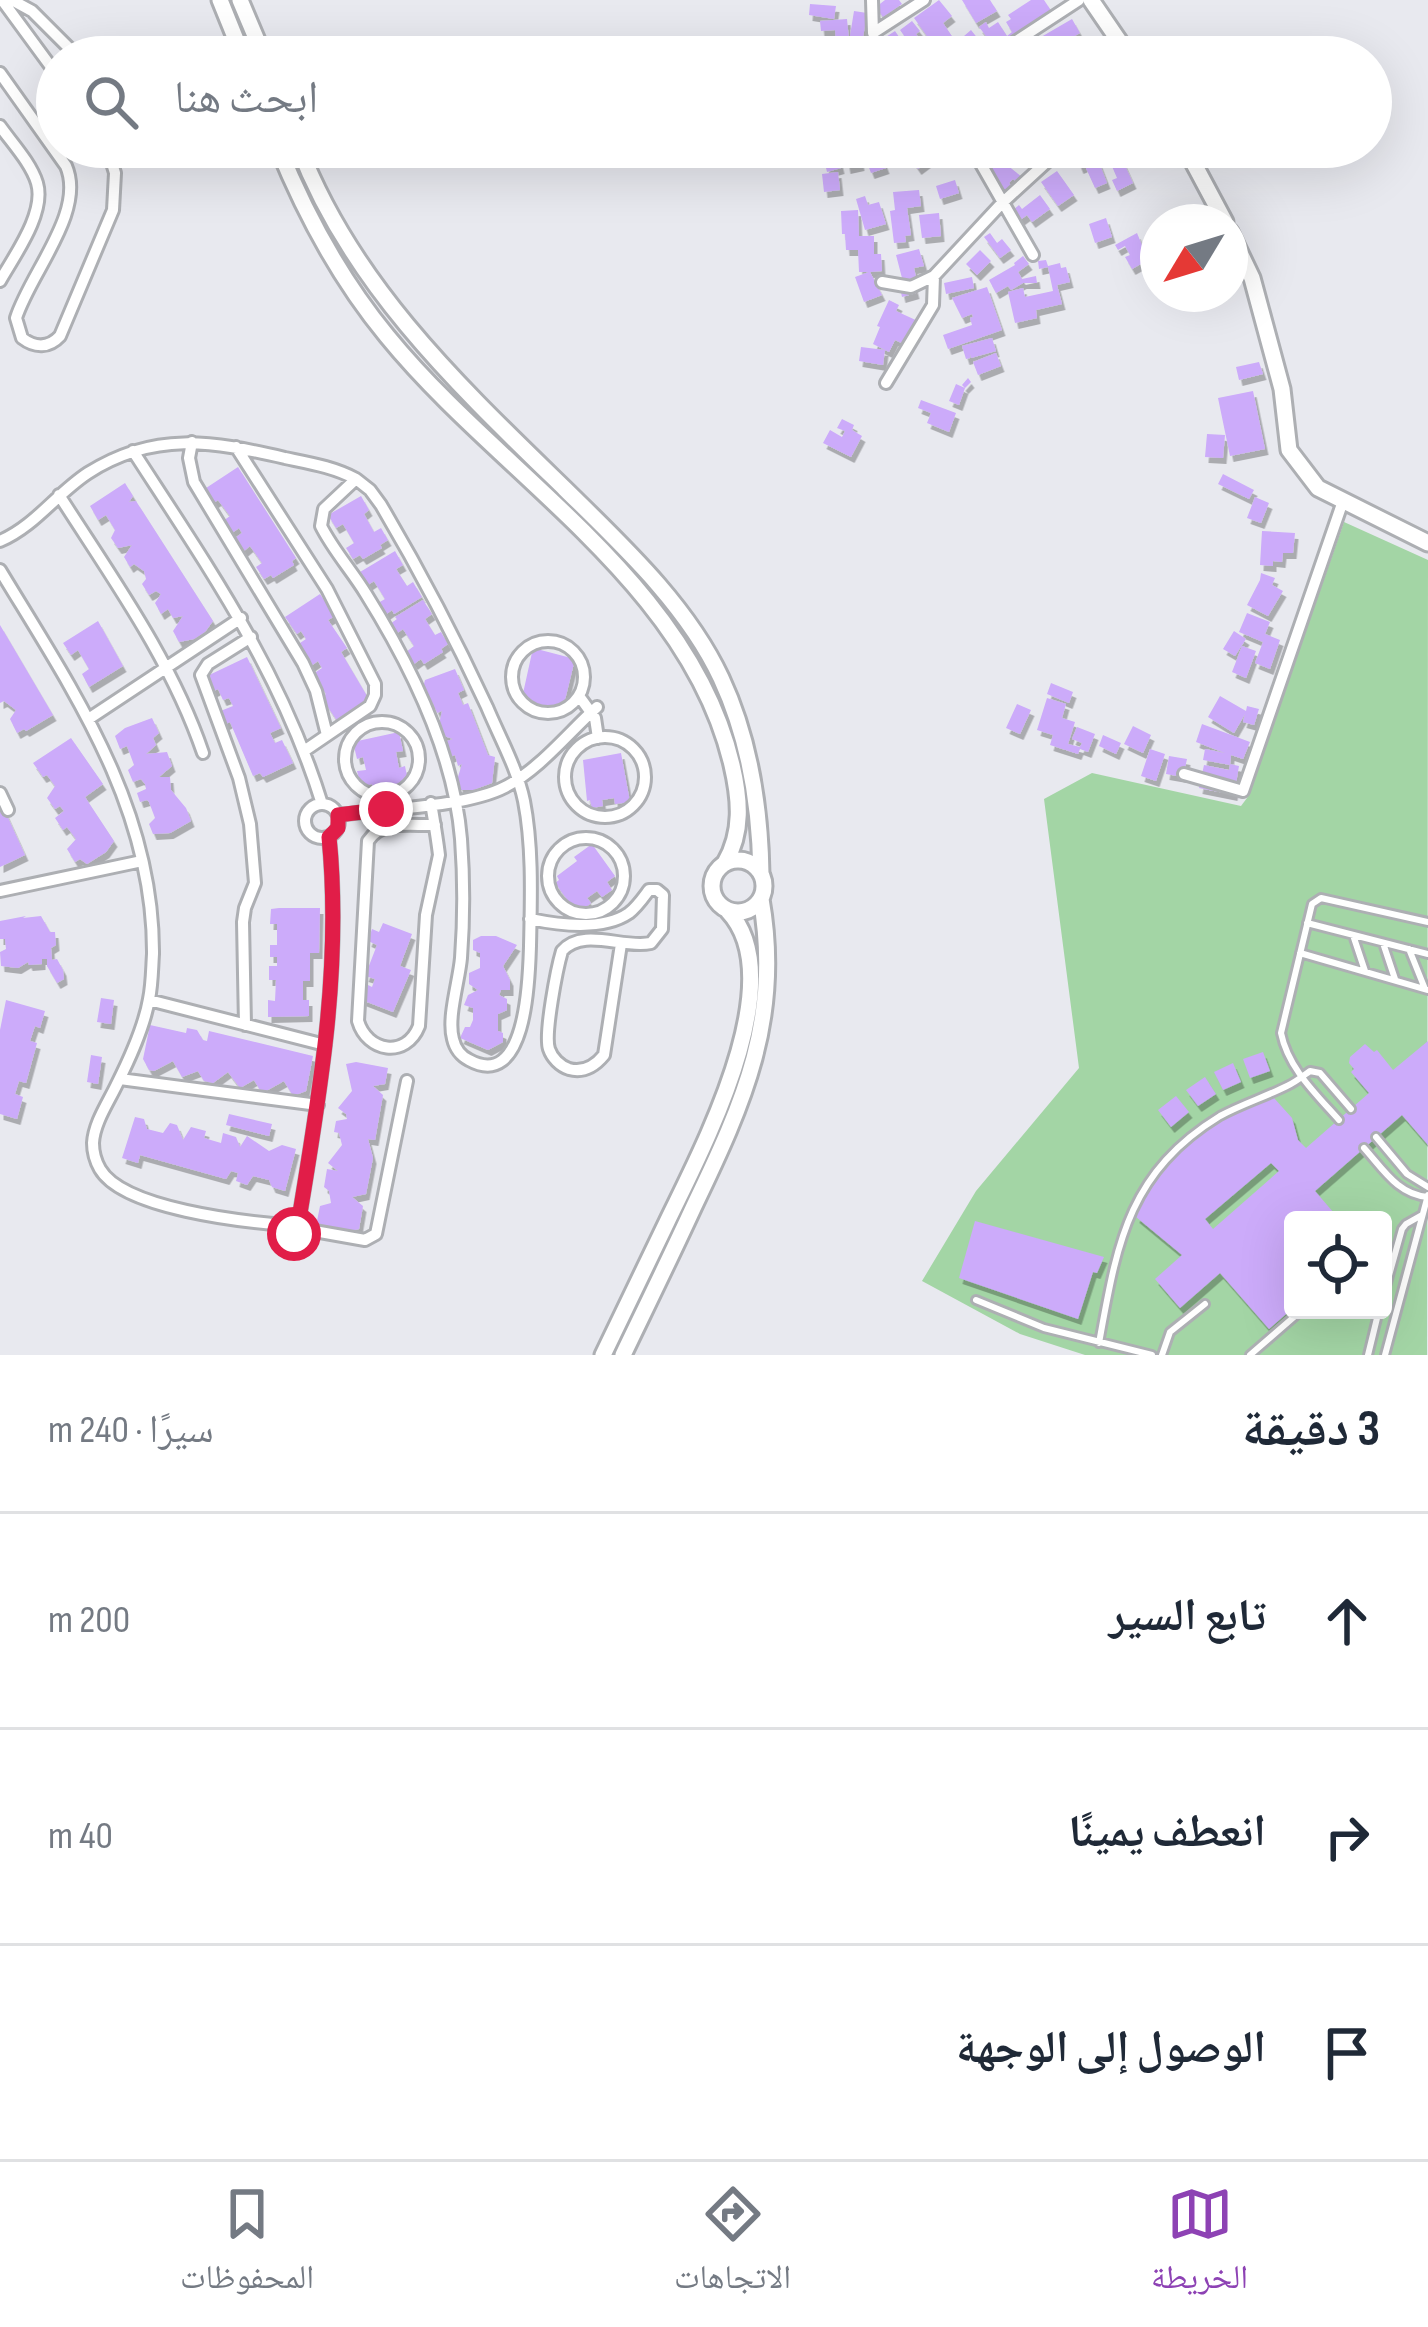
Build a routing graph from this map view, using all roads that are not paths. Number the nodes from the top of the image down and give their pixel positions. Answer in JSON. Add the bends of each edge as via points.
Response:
{"nodes":[{"id":1,"x":2,"y":0,"type":"edge"},
{"id":2,"x":12,"y":0,"type":"edge"},
{"id":3,"x":220,"y":0,"type":"edge"},
{"id":4,"x":240,"y":0,"type":"edge"},
{"id":5,"x":872,"y":0,"type":"edge"},
{"id":6,"x":924,"y":0,"type":"edge"},
{"id":7,"x":1078,"y":0,"type":"edge"},
{"id":8,"x":1091,"y":0,"type":"edge"},
{"id":9,"x":58,"y":36,"type":"edge"},
{"id":10,"x":235,"y":36,"type":"edge"},
{"id":11,"x":255,"y":36,"type":"edge"},
{"id":12,"x":1024,"y":36,"type":"edge"},
{"id":13,"x":1116,"y":36,"type":"edge"},
{"id":14,"x":36,"y":46,"type":"edge"},
{"id":15,"x":0,"y":73,"type":"edge"},
{"id":16,"x":36,"y":124,"type":"edge"},
{"id":17,"x":0,"y":126,"type":"edge"},
{"id":18,"x":67,"y":168,"type":"edge"},
{"id":19,"x":112,"y":168,"type":"edge"},
{"id":20,"x":287,"y":168,"type":"edge"},
{"id":21,"x":308,"y":168,"type":"edge"},
{"id":22,"x":983,"y":168,"type":"edge"},
{"id":23,"x":1040,"y":168,"type":"edge"},
{"id":24,"x":1196,"y":168,"type":"edge"},
{"id":25,"x":1002,"y":203,"type":"junction"},
{"id":26,"x":1215,"y":204,"type":"edge"},
{"id":27,"x":1033,"y":255,"type":"dead end"},
{"id":28,"x":1248,"y":270,"type":"edge"},
{"id":29,"x":934,"y":276,"type":"junction"},
{"id":30,"x":0,"y":281,"type":"edge"},
{"id":31,"x":882,"y":282,"type":"dead end"},
{"id":32,"x":886,"y":383,"type":"dead end"},
{"id":33,"x":192,"y":442,"type":"junction"},
{"id":34,"x":236,"y":447,"type":"junction"},
{"id":35,"x":133,"y":451,"type":"junction"},
{"id":36,"x":356,"y":479,"type":"junction"},
{"id":37,"x":59,"y":495,"type":"junction"},
{"id":38,"x":1343,"y":501,"type":"junction"},
{"id":39,"x":0,"y":541,"type":"edge"},
{"id":40,"x":1428,"y":543,"type":"edge"},
{"id":41,"x":0,"y":570,"type":"edge"},
{"id":42,"x":241,"y":618,"type":"junction"},
{"id":43,"x":251,"y":637,"type":"junction"},
{"id":44,"x":167,"y":667,"type":"junction"},
{"id":45,"x":579,"y":696,"type":"junction"},
{"id":46,"x":595,"y":709,"type":"junction"},
{"id":47,"x":90,"y":718,"type":"junction"},
{"id":48,"x":328,"y":734,"type":"junction"},
{"id":49,"x":598,"y":738,"type":"junction"},
{"id":50,"x":304,"y":751,"type":"junction"},
{"id":51,"x":203,"y":753,"type":"dead end"},
{"id":52,"x":1184,"y":774,"type":"dead end"},
{"id":53,"x":518,"y":780,"type":"junction"},
{"id":54,"x":0,"y":794,"type":"edge"},
{"id":55,"x":456,"y":800,"type":"junction"},
{"id":56,"x":385,"y":802,"type":"junction"},
{"id":57,"x":430,"y":803,"type":"junction"},
{"id":58,"x":322,"y":804,"type":"junction"},
{"id":59,"x":8,"y":810,"type":"dead end"},
{"id":60,"x":338,"y":815,"type":"junction"},
{"id":61,"x":594,"y":815,"type":"junction"},
{"id":62,"x":434,"y":825,"type":"junction"},
{"id":63,"x":329,"y":837,"type":"junction"},
{"id":64,"x":592,"y":838,"type":"junction"},
{"id":65,"x":142,"y":861,"type":"junction"},
{"id":66,"x":725,"y":863,"type":"junction"},
{"id":67,"x":761,"y":874,"type":"junction"},
{"id":68,"x":0,"y":891,"type":"edge"},
{"id":69,"x":761,"y":899,"type":"junction"},
{"id":70,"x":728,"y":910,"type":"junction"},
{"id":71,"x":530,"y":919,"type":"junction"},
{"id":72,"x":1428,"y":922,"type":"edge"},
{"id":73,"x":1307,"y":923,"type":"junction"},
{"id":74,"x":1353,"y":935,"type":"junction"},
{"id":75,"x":1383,"y":943,"type":"junction"},
{"id":76,"x":621,"y":944,"type":"junction"},
{"id":77,"x":1409,"y":949,"type":"junction"},
{"id":78,"x":1300,"y":953,"type":"junction"},
{"id":79,"x":1428,"y":954,"type":"edge"},
{"id":80,"x":1365,"y":972,"type":"junction"},
{"id":81,"x":1396,"y":981,"type":"junction"},
{"id":82,"x":1426,"y":989,"type":"edge"},
{"id":83,"x":149,"y":1000,"type":"junction"},
{"id":84,"x":245,"y":1025,"type":"junction"},
{"id":85,"x":325,"y":1045,"type":"junction"},
{"id":86,"x":1301,"y":1077,"type":"junction"},
{"id":87,"x":120,"y":1079,"type":"junction"},
{"id":88,"x":407,"y":1081,"type":"dead end"},
{"id":89,"x":318,"y":1105,"type":"junction"},
{"id":90,"x":1351,"y":1109,"type":"dead end"},
{"id":91,"x":1339,"y":1120,"type":"dead end"},
{"id":92,"x":1376,"y":1137,"type":"dead end"},
{"id":93,"x":1364,"y":1148,"type":"dead end"},
{"id":94,"x":1428,"y":1194,"type":"edge"},
{"id":95,"x":1422,"y":1215,"type":"junction"},
{"id":96,"x":297,"y":1224,"type":"junction"},
{"id":97,"x":1392,"y":1266,"type":"edge"},
{"id":98,"x":1392,"y":1281,"type":"edge"},
{"id":99,"x":1403,"y":1285,"type":"junction"},
{"id":100,"x":976,"y":1300,"type":"dead end"},
{"id":101,"x":1205,"y":1304,"type":"dead end"},
{"id":102,"x":1292,"y":1319,"type":"edge"},
{"id":103,"x":1377,"y":1319,"type":"edge"},
{"id":104,"x":1099,"y":1343,"type":"junction"},
{"id":105,"x":603,"y":1355,"type":"edge"},
{"id":106,"x":623,"y":1355,"type":"edge"},
{"id":107,"x":1152,"y":1355,"type":"edge"},
{"id":108,"x":1162,"y":1355,"type":"edge"},
{"id":109,"x":1250,"y":1355,"type":"edge"},
{"id":110,"x":1368,"y":1355,"type":"edge"},
{"id":111,"x":1384,"y":1355,"type":"edge"}],
"edges":[{"from":1,"to":14,"type":"street"},
{"from":2,"to":9,"type":"street"},
{"from":3,"to":10,"type":"main road"},
{"from":4,"to":11,"type":"main road"},
{"from":5,"to":6,"type":"street","via":[[873,33]]},
{"from":7,"to":12,"type":"street"},
{"from":8,"to":13,"type":"main road"},
{"from":15,"to":16,"type":"street"},
{"from":17,"to":30,"type":"street","via":[[34,175],[39,199]]},
{"from":18,"to":19,"type":"street","via":[[68,211],[16,318],[22,338],[35,345],[60,336],[109,223]]},
{"from":20,"to":66,"type":"main road","via":[[316,233],[388,338],[596,544],[688,661],[723,734],[737,789],[737,831]]},
{"from":21,"to":67,"type":"main road","via":[[342,235],[409,330],[639,564],[710,656],[748,763]]},
{"from":22,"to":25,"type":"street"},
{"from":23,"to":25,"type":"street"},
{"from":24,"to":26,"type":"main road"},
{"from":25,"to":27,"type":"street"},
{"from":25,"to":29,"type":"street"},
{"from":28,"to":38,"type":"main road","via":[[1282,389],[1289,450],[1318,488]]},
{"from":29,"to":31,"type":"street","via":[[911,287]]},
{"from":29,"to":32,"type":"street","via":[[932,304]]},
{"from":33,"to":34,"type":"street"},
{"from":33,"to":35,"type":"street"},
{"from":33,"to":48,"type":"street","via":[[194,482],[303,663]]},
{"from":34,"to":36,"type":"street"},
{"from":34,"to":48,"type":"street","via":[[327,589],[375,684],[370,706]]},
{"from":35,"to":37,"type":"street"},
{"from":35,"to":42,"type":"street"},
{"from":36,"to":53,"type":"street","via":[[381,505],[436,602]]},
{"from":36,"to":55,"type":"street","via":[[324,508],[321,526],[404,663]]},
{"from":37,"to":39,"type":"street"},
{"from":37,"to":44,"type":"street"},
{"from":38,"to":40,"type":"main road"},
{"from":38,"to":52,"type":"street","via":[[1243,791]]},
{"from":41,"to":47,"type":"street"},
{"from":42,"to":43,"type":"street"},
{"from":42,"to":44,"type":"street"},
{"from":43,"to":50,"type":"street"},
{"from":43,"to":84,"type":"street","via":[[201,675],[253,842]]},
{"from":44,"to":47,"type":"street"},
{"from":44,"to":51,"type":"street"},
{"from":45,"to":45,"type":"street","via":[[558,712],[531,710],[513,688],[515,661],[542,641],[568,647],[584,669]]},
{"from":45,"to":46,"type":"street"},
{"from":46,"to":49,"type":"street"},
{"from":46,"to":53,"type":"street"},
{"from":47,"to":65,"type":"street"},
{"from":48,"to":50,"type":"street"},
{"from":49,"to":61,"type":"street","via":[[573,753],[566,775],[571,796]]},
{"from":49,"to":61,"type":"street","via":[[633,749],[645,784],[630,809]]},
{"from":50,"to":58,"type":"street"},
{"from":53,"to":55,"type":"street"},
{"from":53,"to":71,"type":"street"},
{"from":54,"to":59,"type":"street"},
{"from":55,"to":57,"type":"street"},
{"from":55,"to":71,"type":"street","via":[[463,925],[452,1033],[472,1061],[493,1064],[515,1047]]},
{"from":56,"to":56,"type":"street","via":[[354,783],[345,758],[356,734],[380,723],[405,731],[418,754],[412,780]]},
{"from":56,"to":57,"type":"street"},
{"from":56,"to":60,"type":"street"},
{"from":57,"to":62,"type":"street"},
{"from":58,"to":60,"type":"street"},
{"from":58,"to":63,"type":"street","via":[[305,821],[310,833]]},
{"from":60,"to":63,"type":"street"},
{"from":61,"to":64,"type":"street"},
{"from":62,"to":62,"type":"street","via":[[439,863],[418,1026],[404,1045],[381,1046],[358,1021],[368,842],[386,826]]},
{"from":63,"to":85,"type":"street","via":[[334,941]]},
{"from":64,"to":64,"type":"street","via":[[616,853],[624,880],[611,905],[584,914],[559,902],[548,876],[564,845]]},
{"from":65,"to":68,"type":"street"},
{"from":65,"to":83,"type":"street","via":[[152,930]]},
{"from":66,"to":67,"type":"main road","via":[[749,862]]},
{"from":66,"to":70,"type":"main road","via":[[712,889]]},
{"from":67,"to":69,"type":"main road"},
{"from":69,"to":70,"type":"main road","via":[[747,911]]},
{"from":69,"to":106,"type":"main road","via":[[766,989],[748,1083]]},
{"from":70,"to":105,"type":"main road","via":[[745,935],[751,977],[734,1065]]},
{"from":71,"to":76,"type":"street","via":[[611,921],[650,890],[660,892],[660,935],[645,945]]},
{"from":72,"to":73,"type":"lane","via":[[1321,898]]},
{"from":73,"to":74,"type":"lane"},
{"from":73,"to":78,"type":"lane"},
{"from":74,"to":75,"type":"lane"},
{"from":74,"to":80,"type":"lane"},
{"from":75,"to":77,"type":"lane"},
{"from":75,"to":81,"type":"lane"},
{"from":76,"to":76,"type":"street","via":[[579,939],[562,951],[547,1038],[561,1066],[585,1069],[604,1055]]},
{"from":77,"to":79,"type":"lane"},
{"from":77,"to":82,"type":"lane"},
{"from":78,"to":80,"type":"lane"},
{"from":78,"to":86,"type":"lane","via":[[1281,1033]]},
{"from":80,"to":81,"type":"lane"},
{"from":81,"to":82,"type":"lane"},
{"from":83,"to":84,"type":"street"},
{"from":83,"to":87,"type":"street"},
{"from":84,"to":85,"type":"street"},
{"from":85,"to":89,"type":"street"},
{"from":86,"to":90,"type":"lane","via":[[1320,1073]]},
{"from":86,"to":91,"type":"lane"},
{"from":86,"to":104,"type":"lane","via":[[1209,1123],[1150,1181],[1120,1237]]},
{"from":87,"to":89,"type":"street"},
{"from":87,"to":96,"type":"street","via":[[93,1144],[110,1182],[197,1213]]},
{"from":88,"to":96,"type":"street","via":[[376,1234],[362,1240]]},
{"from":89,"to":96,"type":"street"},
{"from":92,"to":94,"type":"lane"},
{"from":93,"to":94,"type":"lane","via":[[1402,1190]]},
{"from":94,"to":95,"type":"lane"},
{"from":95,"to":97,"type":"lane","via":[[1403,1226]]},
{"from":95,"to":99,"type":"lane"},
{"from":98,"to":99,"type":"lane"},
{"from":99,"to":111,"type":"lane"},
{"from":100,"to":104,"type":"lane"},
{"from":101,"to":108,"type":"lane","via":[[1170,1332]]},
{"from":102,"to":109,"type":"lane"},
{"from":103,"to":110,"type":"lane"},
{"from":104,"to":107,"type":"lane"}]}
